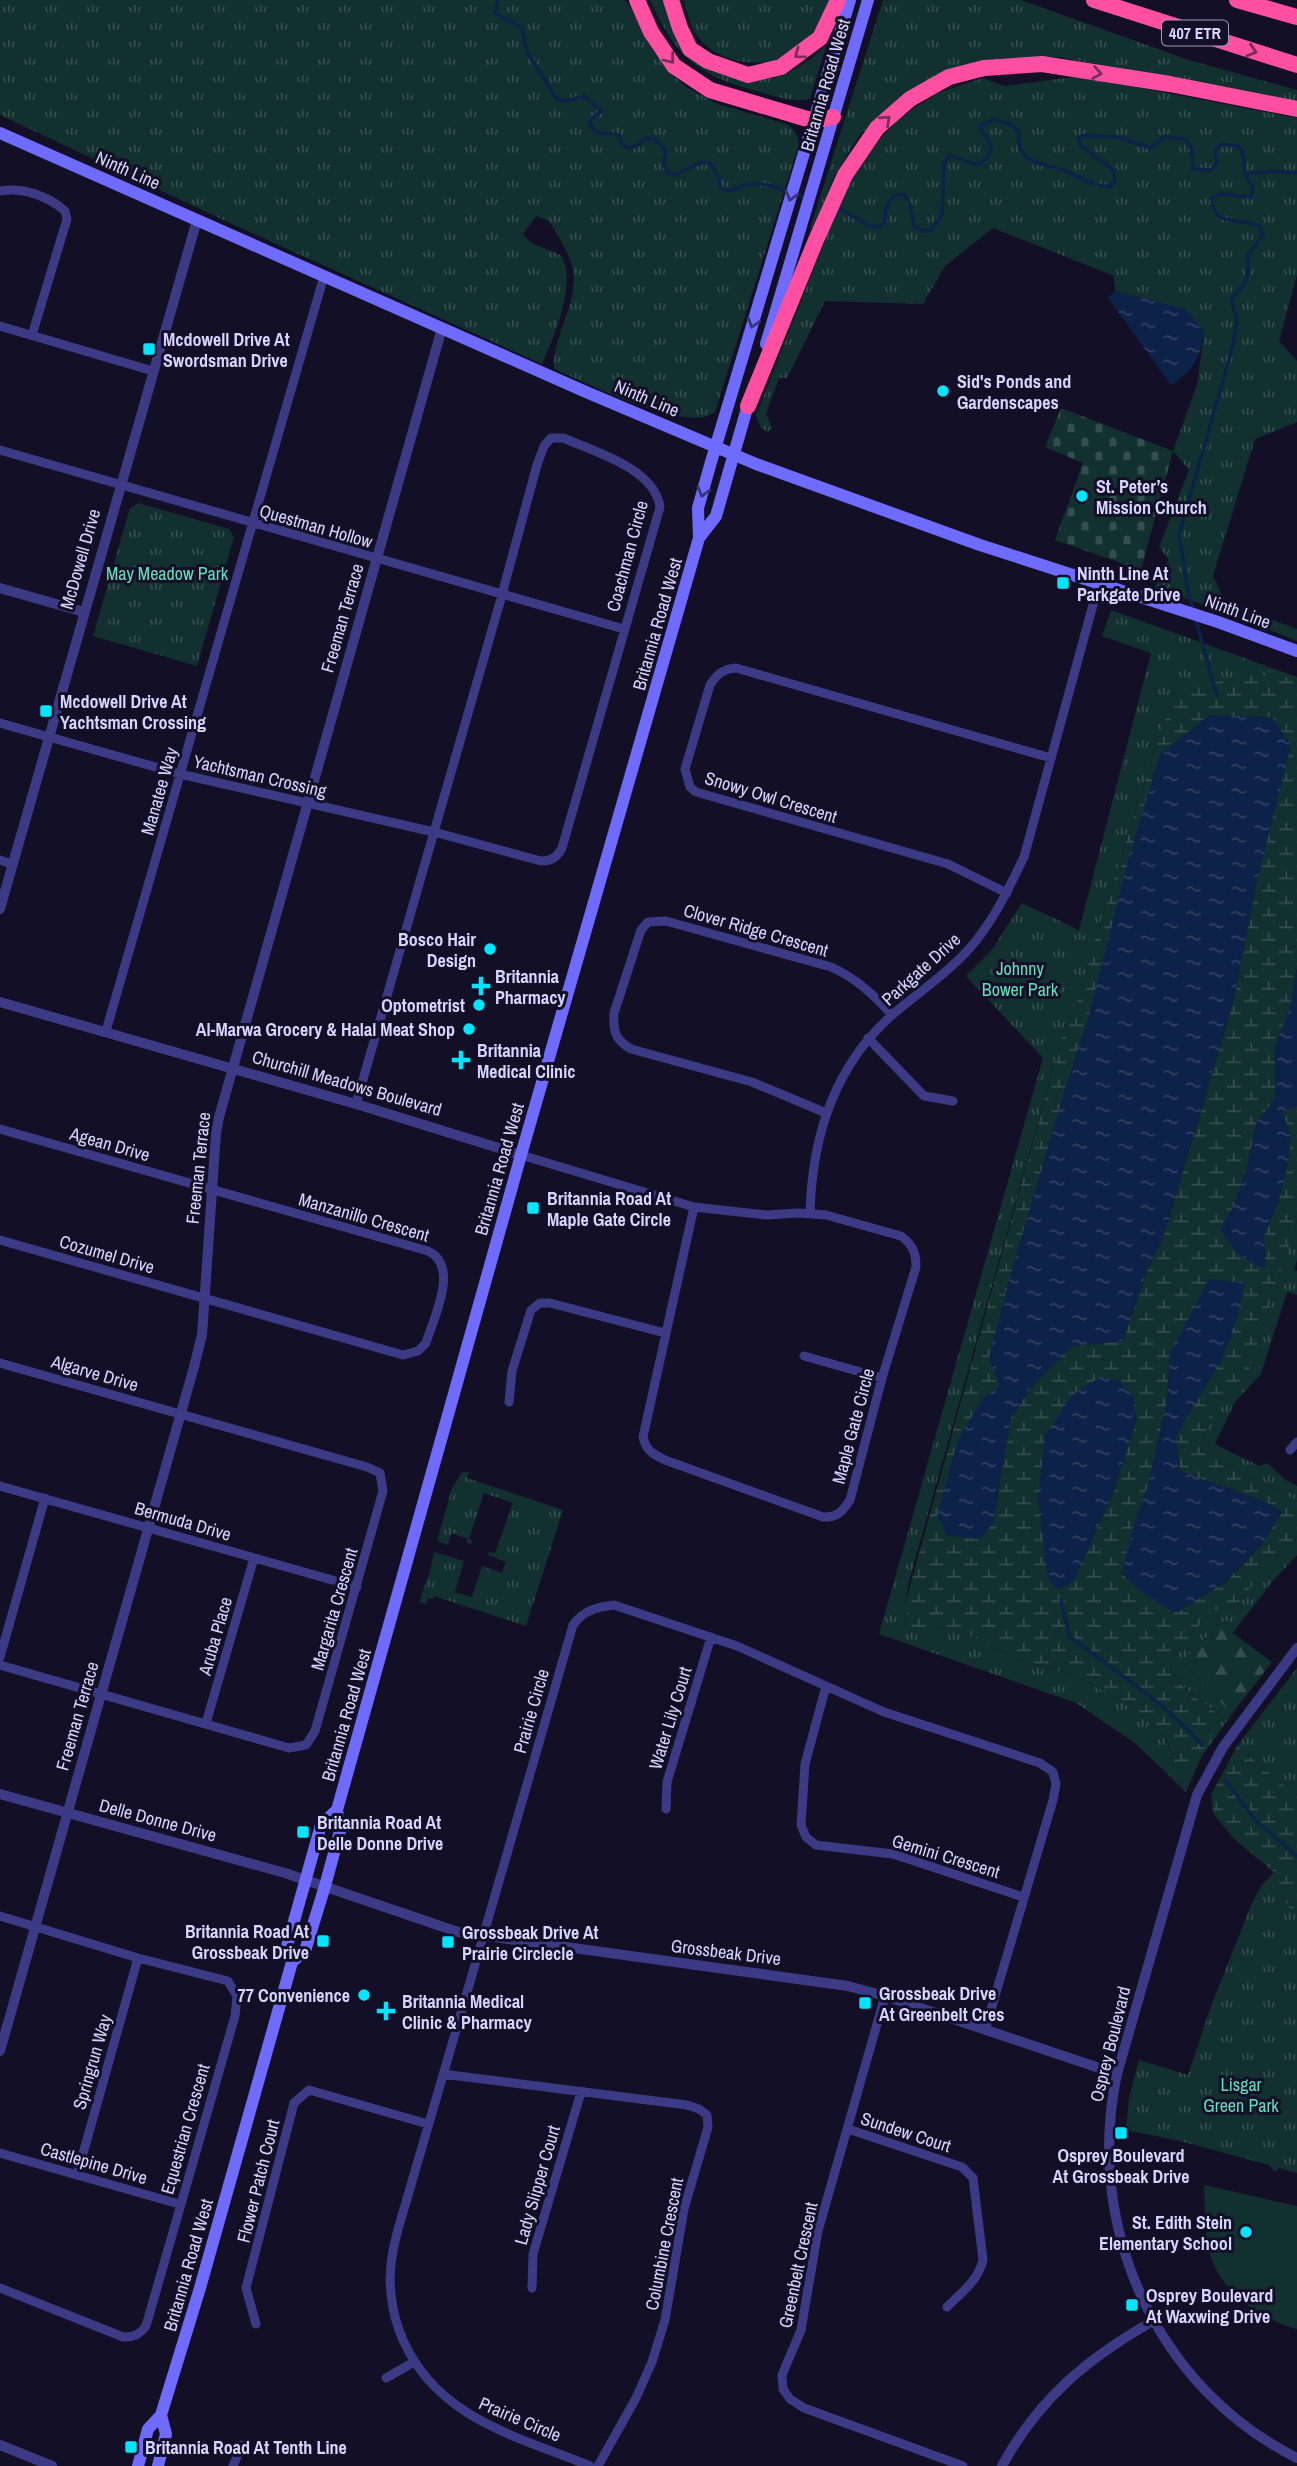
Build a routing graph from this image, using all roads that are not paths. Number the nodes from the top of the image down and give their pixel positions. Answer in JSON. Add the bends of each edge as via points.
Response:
{"nodes":[{"id":1,"x":637,"y":0,"type":"edge"},
{"id":2,"x":671,"y":0,"type":"edge"},
{"id":3,"x":838,"y":0,"type":"edge"},
{"id":4,"x":850,"y":0,"type":"edge"},
{"id":5,"x":868,"y":0,"type":"edge"},
{"id":6,"x":1094,"y":0,"type":"edge"},
{"id":7,"x":1237,"y":0,"type":"edge"},
{"id":8,"x":1297,"y":17,"type":"edge"},
{"id":9,"x":1297,"y":65,"type":"edge"},
{"id":10,"x":1297,"y":110,"type":"edge"},
{"id":11,"x":833,"y":117,"type":"junction"},
{"id":12,"x":814,"y":121,"type":"junction"},
{"id":13,"x":0,"y":133,"type":"edge"},
{"id":14,"x":0,"y":191,"type":"edge"},
{"id":15,"x":197,"y":220,"type":"junction"},
{"id":16,"x":324,"y":276,"type":"junction"},
{"id":17,"x":0,"y":326,"type":"edge"},
{"id":18,"x":442,"y":328,"type":"junction"},
{"id":19,"x":32,"y":335,"type":"junction"},
{"id":20,"x":153,"y":371,"type":"junction"},
{"id":21,"x":748,"y":406,"type":"junction"},
{"id":22,"x":716,"y":446,"type":"junction"},
{"id":23,"x":0,"y":450,"type":"edge"},
{"id":24,"x":734,"y":454,"type":"junction"},
{"id":25,"x":120,"y":484,"type":"junction"},
{"id":26,"x":252,"y":524,"type":"junction"},
{"id":27,"x":699,"y":538,"type":"junction"},
{"id":28,"x":377,"y":559,"type":"junction"},
{"id":29,"x":1098,"y":583,"type":"junction"},
{"id":30,"x":0,"y":588,"type":"edge"},
{"id":31,"x":502,"y":595,"type":"junction"},
{"id":32,"x":83,"y":612,"type":"junction"},
{"id":33,"x":624,"y":629,"type":"junction"},
{"id":34,"x":1297,"y":651,"type":"edge"},
{"id":35,"x":0,"y":723,"type":"edge"},
{"id":36,"x":48,"y":737,"type":"junction"},
{"id":37,"x":1051,"y":758,"type":"junction"},
{"id":38,"x":180,"y":774,"type":"junction"},
{"id":39,"x":306,"y":804,"type":"junction"},
{"id":40,"x":434,"y":832,"type":"junction"},
{"id":41,"x":0,"y":860,"type":"edge"},
{"id":42,"x":12,"y":864,"type":"junction"},
{"id":43,"x":1007,"y":893,"type":"junction"},
{"id":44,"x":0,"y":909,"type":"edge"},
{"id":45,"x":0,"y":1002,"type":"edge"},
{"id":46,"x":892,"y":1015,"type":"junction"},
{"id":47,"x":106,"y":1031,"type":"junction"},
{"id":48,"x":868,"y":1038,"type":"junction"},
{"id":49,"x":232,"y":1068,"type":"junction"},
{"id":50,"x":953,"y":1101,"type":"dead end"},
{"id":51,"x":356,"y":1104,"type":"junction"},
{"id":52,"x":826,"y":1113,"type":"junction"},
{"id":53,"x":0,"y":1129,"type":"edge"},
{"id":54,"x":521,"y":1155,"type":"junction"},
{"id":55,"x":212,"y":1189,"type":"junction"},
{"id":56,"x":694,"y":1207,"type":"junction"},
{"id":57,"x":810,"y":1213,"type":"junction"},
{"id":58,"x":0,"y":1240,"type":"edge"},
{"id":59,"x":205,"y":1298,"type":"junction"},
{"id":60,"x":665,"y":1333,"type":"junction"},
{"id":61,"x":804,"y":1356,"type":"dead end"},
{"id":62,"x":0,"y":1363,"type":"edge"},
{"id":63,"x":882,"y":1378,"type":"junction"},
{"id":64,"x":509,"y":1402,"type":"dead end"},
{"id":65,"x":181,"y":1414,"type":"junction"},
{"id":66,"x":0,"y":1486,"type":"edge"},
{"id":67,"x":45,"y":1498,"type":"junction"},
{"id":68,"x":149,"y":1529,"type":"junction"},
{"id":69,"x":254,"y":1558,"type":"junction"},
{"id":70,"x":357,"y":1587,"type":"junction"},
{"id":71,"x":710,"y":1637,"type":"junction"},
{"id":72,"x":1297,"y":1648,"type":"edge"},
{"id":73,"x":0,"y":1657,"type":"edge"},
{"id":74,"x":0,"y":1665,"type":"edge"},
{"id":75,"x":826,"y":1686,"type":"junction"},
{"id":76,"x":101,"y":1693,"type":"junction"},
{"id":77,"x":206,"y":1723,"type":"junction"},
{"id":78,"x":0,"y":1794,"type":"edge"},
{"id":79,"x":666,"y":1809,"type":"dead end"},
{"id":80,"x":337,"y":1810,"type":"junction"},
{"id":81,"x":67,"y":1813,"type":"junction"},
{"id":82,"x":306,"y":1880,"type":"junction"},
{"id":83,"x":325,"y":1886,"type":"junction"},
{"id":84,"x":1023,"y":1898,"type":"junction"},
{"id":85,"x":0,"y":1916,"type":"edge"},
{"id":86,"x":36,"y":1926,"type":"junction"},
{"id":87,"x":482,"y":1936,"type":"junction"},
{"id":88,"x":138,"y":1958,"type":"junction"},
{"id":89,"x":292,"y":1962,"type":"junction"},
{"id":90,"x":886,"y":1996,"type":"junction"},
{"id":91,"x":985,"y":2030,"type":"junction"},
{"id":92,"x":0,"y":2051,"type":"edge"},
{"id":93,"x":443,"y":2074,"type":"junction"},
{"id":94,"x":1117,"y":2074,"type":"junction"},
{"id":95,"x":581,"y":2092,"type":"junction"},
{"id":96,"x":428,"y":2124,"type":"junction"},
{"id":97,"x":848,"y":2129,"type":"junction"},
{"id":98,"x":0,"y":2153,"type":"edge"},
{"id":99,"x":77,"y":2175,"type":"junction"},
{"id":100,"x":180,"y":2204,"type":"junction"},
{"id":101,"x":0,"y":2288,"type":"edge"},
{"id":102,"x":532,"y":2288,"type":"dead end"},
{"id":103,"x":947,"y":2307,"type":"dead end"},
{"id":104,"x":1153,"y":2320,"type":"junction"},
{"id":105,"x":256,"y":2324,"type":"dead end"},
{"id":106,"x":414,"y":2362,"type":"junction"},
{"id":107,"x":386,"y":2378,"type":"dead end"},
{"id":108,"x":161,"y":2415,"type":"junction"},
{"id":109,"x":0,"y":2445,"type":"edge"},
{"id":110,"x":242,"y":2445,"type":"dead end"},
{"id":111,"x":1297,"y":2458,"type":"edge"},
{"id":112,"x":52,"y":2466,"type":"edge"},
{"id":113,"x":138,"y":2466,"type":"edge"},
{"id":114,"x":158,"y":2466,"type":"edge"},
{"id":115,"x":233,"y":2466,"type":"edge"},
{"id":116,"x":590,"y":2466,"type":"edge"},
{"id":117,"x":598,"y":2466,"type":"edge"},
{"id":118,"x":962,"y":2466,"type":"edge"},
{"id":119,"x":1002,"y":2466,"type":"edge"}],
"edges":[{"from":1,"to":12,"type":"highway","one_way":true,"via":[[650,32],[674,66],[710,90]]},
{"from":3,"to":2,"type":"highway","one_way":true,"via":[[820,38],[781,67],[748,75],[708,61],[690,49]]},
{"from":4,"to":12,"type":"main road","name":"Britannia Road West"},
{"from":5,"to":11,"type":"main road","name":"Britannia Road West"},
{"from":6,"to":9,"type":"highway","number":"407 ETR","one_way":true},
{"from":7,"to":8,"type":"highway","number":"407 ETR"},
{"from":21,"to":10,"type":"highway","one_way":true,"via":[[845,175],[877,128],[911,99],[949,77],[984,68],[1042,64]]},
{"from":11,"to":12,"type":"highway"},
{"from":11,"to":21,"type":"main road","name":"Britannia Road West"},
{"from":12,"to":22,"type":"main road","name":"Britannia Road West","one_way":true},
{"from":13,"to":15,"type":"main road","name":"Ninth Line"},
{"from":14,"to":19,"type":"street","via":[[34,194],[65,211],[67,219]]},
{"from":15,"to":16,"type":"main road","name":"Ninth Line"},
{"from":15,"to":20,"type":"street","name":"McDowell Drive"},
{"from":16,"to":18,"type":"main road","name":"Ninth Line"},
{"from":16,"to":26,"type":"street","name":"Manatee Way"},
{"from":17,"to":19,"type":"street"},
{"from":18,"to":22,"type":"main road","name":"Ninth Line"},
{"from":18,"to":28,"type":"street","name":"Freeman Terrace"},
{"from":19,"to":20,"type":"street"},
{"from":20,"to":25,"type":"street","name":"McDowell Drive"},
{"from":21,"to":24,"type":"main road","name":"Britannia Road West"},
{"from":22,"to":24,"type":"main road","name":"Ninth Line"},
{"from":22,"to":27,"type":"main road","name":"Britannia Road West","one_way":true,"via":[[698,508]]},
{"from":23,"to":25,"type":"street","name":"Questman Hollow"},
{"from":24,"to":27,"type":"main road","name":"Britannia Road West","via":[[716,516]]},
{"from":24,"to":29,"type":"main road","name":"Ninth Line","via":[[980,545]]},
{"from":25,"to":26,"type":"street","name":"Questman Hollow"},
{"from":25,"to":32,"type":"street","name":"McDowell Drive"},
{"from":26,"to":28,"type":"street","name":"Questman Hollow"},
{"from":26,"to":38,"type":"street","name":"Manatee Way"},
{"from":27,"to":54,"type":"main road","name":"Britannia Road West"},
{"from":28,"to":31,"type":"street","name":"Questman Hollow"},
{"from":28,"to":39,"type":"street","name":"Freeman Terrace"},
{"from":29,"to":34,"type":"main road","name":"Ninth Line"},
{"from":29,"to":37,"type":"street","name":"Parkgate Drive"},
{"from":30,"to":32,"type":"street"},
{"from":31,"to":33,"type":"street","name":"Questman Hollow"},
{"from":31,"to":33,"type":"street","name":"Coachman Circle","via":[[544,446],[551,438],[563,438],[631,468],[659,496],[660,507]]},
{"from":31,"to":40,"type":"street","name":"Coachman Circle"},
{"from":32,"to":36,"type":"street","name":"McDowell Drive"},
{"from":33,"to":40,"type":"street","name":"Coachman Circle","via":[[558,856],[541,861]]},
{"from":35,"to":36,"type":"street","name":"Yachtsman Crossing"},
{"from":36,"to":38,"type":"street","name":"Yachtsman Crossing"},
{"from":36,"to":42,"type":"street","name":"McDowell Drive"},
{"from":37,"to":43,"type":"street","name":"Parkgate Drive","via":[[1024,857]]},
{"from":37,"to":43,"type":"street","name":"Snowy Owl Crescent","via":[[736,668],[726,669],[710,685],[685,769],[696,792],[947,864]]},
{"from":38,"to":39,"type":"street","name":"Yachtsman Crossing"},
{"from":38,"to":47,"type":"street","name":"Manatee Way"},
{"from":39,"to":40,"type":"street","name":"Yachtsman Crossing"},
{"from":39,"to":49,"type":"street","name":"Freeman Terrace"},
{"from":40,"to":51,"type":"street","name":"Coachman Circle"},
{"from":41,"to":42,"type":"street"},
{"from":42,"to":44,"type":"street","name":"McDowell Drive"},
{"from":43,"to":46,"type":"street","name":"Parkgate Drive","via":[[967,951]]},
{"from":45,"to":47,"type":"street","name":"Churchill Meadows Boulevard"},
{"from":46,"to":48,"type":"street","name":"Parkgate Drive"},
{"from":46,"to":52,"type":"street","name":"Clover Ridge Crescent","via":[[863,985],[831,967],[666,921],[648,922],[641,930],[614,1013],[616,1038],[622,1044],[760,1085]]},
{"from":47,"to":49,"type":"street","name":"Churchill Meadows Boulevard"},
{"from":48,"to":50,"type":"street","via":[[924,1096]]},
{"from":48,"to":52,"type":"street","name":"Parkgate Drive"},
{"from":49,"to":51,"type":"street","name":"Churchill Meadows Boulevard"},
{"from":49,"to":55,"type":"street","name":"Freeman Terrace","via":[[216,1133]]},
{"from":51,"to":54,"type":"street","name":"Churchill Meadows Boulevard"},
{"from":52,"to":57,"type":"street","name":"Parkgate Drive","via":[[811,1178]]},
{"from":53,"to":55,"type":"street","name":"Agean Drive"},
{"from":54,"to":56,"type":"street","name":"Maple Gate Circle"},
{"from":54,"to":80,"type":"main road","name":"Britannia Road West"},
{"from":55,"to":59,"type":"street","name":"Freeman Terrace"},
{"from":55,"to":59,"type":"street","name":"Manzanillo Crescent","via":[[428,1251],[442,1262],[444,1280],[426,1343],[403,1355]]},
{"from":56,"to":57,"type":"street","name":"Maple Gate Circle"},
{"from":56,"to":60,"type":"street","name":"Maple Gate Circle"},
{"from":57,"to":63,"type":"street","name":"Maple Gate Circle","via":[[901,1236],[911,1244],[916,1267]]},
{"from":58,"to":59,"type":"street","name":"Cozumel Drive"},
{"from":59,"to":65,"type":"street","name":"Freeman Terrace","via":[[202,1335]]},
{"from":60,"to":63,"type":"street","name":"Maple Gate Circle","via":[[643,1437],[652,1454],[823,1517],[832,1518],[850,1500]]},
{"from":60,"to":64,"type":"street","via":[[540,1303],[531,1310],[512,1371]]},
{"from":61,"to":63,"type":"street"},
{"from":62,"to":65,"type":"street","name":"Algarve Drive"},
{"from":65,"to":68,"type":"street","name":"Freeman Terrace"},
{"from":65,"to":70,"type":"street","name":"Margarita Crescent","via":[[380,1474],[383,1491]]},
{"from":66,"to":67,"type":"street","name":"Bermuda Drive"},
{"from":67,"to":68,"type":"street","name":"Bermuda Drive"},
{"from":67,"to":73,"type":"street"},
{"from":68,"to":69,"type":"street","name":"Bermuda Drive"},
{"from":68,"to":76,"type":"street","name":"Freeman Terrace"},
{"from":69,"to":70,"type":"street","name":"Bermuda Drive"},
{"from":69,"to":77,"type":"street","name":"Aruba Place"},
{"from":70,"to":77,"type":"street","name":"Margarita Crescent","via":[[316,1731],[306,1745],[289,1748]]},
{"from":71,"to":75,"type":"street","name":"Prairie Circle"},
{"from":71,"to":79,"type":"street","name":"Water Lily Court","via":[[667,1782]]},
{"from":71,"to":87,"type":"street","name":"Prairie Circle","via":[[614,1605],[594,1607],[578,1617]]},
{"from":72,"to":94,"type":"street","name":"Osprey Boulevard","via":[[1223,1747],[1202,1786]]},
{"from":74,"to":76,"type":"street"},
{"from":75,"to":84,"type":"street","name":"Prairie Circle","via":[[884,1712],[1040,1763],[1053,1772],[1053,1800]]},
{"from":75,"to":84,"type":"street","name":"Gemini Crescent","via":[[804,1764],[802,1825],[806,1837],[816,1845],[892,1854]]},
{"from":76,"to":77,"type":"street","name":"Margarita Crescent"},
{"from":76,"to":81,"type":"street","name":"Freeman Terrace"},
{"from":78,"to":81,"type":"street","name":"Delle Donne Drive"},
{"from":80,"to":82,"type":"main road","name":"Britannia Road West","via":[[321,1825]]},
{"from":80,"to":83,"type":"main road","name":"Britannia Road West","via":[[340,1831]]},
{"from":81,"to":82,"type":"street","name":"Delle Donne Drive"},
{"from":81,"to":86,"type":"street","name":"Freeman Terrace"},
{"from":82,"to":83,"type":"street","name":"Delle Donne Drive"},
{"from":82,"to":89,"type":"main road","name":"Britannia Road West","via":[[287,1945]]},
{"from":83,"to":87,"type":"street","name":"Grossbeak Drive","via":[[442,1927]]},
{"from":83,"to":89,"type":"main road","name":"Britannia Road West","via":[[305,1951]]},
{"from":84,"to":91,"type":"street","name":"Prairie Circle"},
{"from":85,"to":86,"type":"street","name":"Equestrian Crescent"},
{"from":86,"to":88,"type":"street","name":"Equestrian Crescent"},
{"from":86,"to":92,"type":"street","name":"Freeman Terrace"},
{"from":87,"to":90,"type":"street","name":"Grossbeak Drive","via":[[848,1986]]},
{"from":87,"to":93,"type":"street","name":"Prairie Circle"},
{"from":88,"to":99,"type":"street","name":"Springrun Way"},
{"from":88,"to":100,"type":"street","name":"Equestrian Crescent","via":[[228,1982],[237,1996]]},
{"from":89,"to":108,"type":"main road","name":"Britannia Road West"},
{"from":90,"to":91,"type":"street","name":"Grossbeak Drive"},
{"from":90,"to":97,"type":"street","name":"Greenbelt Crescent"},
{"from":91,"to":94,"type":"street","name":"Grossbeak Drive"},
{"from":93,"to":95,"type":"street","name":"Columbine Crescent"},
{"from":93,"to":96,"type":"street","name":"Prairie Circle"},
{"from":94,"to":104,"type":"street","name":"Osprey Boulevard","via":[[1109,2143],[1113,2205],[1130,2270]]},
{"from":95,"to":102,"type":"street","name":"Lady Slipper Court","via":[[533,2254]]},
{"from":95,"to":117,"type":"street","name":"Columbine Crescent","via":[[687,2105],[707,2115],[708,2127],[684,2209],[665,2320],[652,2362]]},
{"from":96,"to":105,"type":"street","name":"Flower Patch Court","via":[[309,2090],[294,2103],[246,2288]]},
{"from":96,"to":106,"type":"street","name":"Prairie Circle","via":[[391,2266],[394,2311]]},
{"from":97,"to":103,"type":"street","name":"Sundew Court","via":[[962,2167],[974,2178],[983,2260],[980,2273]]},
{"from":97,"to":118,"type":"street","name":"Greenbelt Crescent","via":[[818,2231],[801,2330],[782,2375],[783,2389],[804,2408]]},
{"from":98,"to":99,"type":"street","name":"Castlepine Drive"},
{"from":99,"to":100,"type":"street","name":"Castlepine Drive"},
{"from":100,"to":101,"type":"street","name":"Equestrian Crescent","via":[[146,2326],[139,2334],[123,2337]]},
{"from":104,"to":111,"type":"street","name":"Osprey Boulevard","via":[[1182,2364],[1211,2395],[1259,2435]]},
{"from":104,"to":119,"type":"street","via":[[1098,2354],[1061,2388],[1032,2420]]},
{"from":106,"to":107,"type":"street"},
{"from":106,"to":116,"type":"street","name":"Prairie Circle","via":[[461,2410]]},
{"from":108,"to":113,"type":"main road","name":"Britannia Road West","via":[[148,2429]]},
{"from":108,"to":114,"type":"main road","name":"Britannia Road West","via":[[166,2434]]},
{"from":109,"to":112,"type":"street"},
{"from":110,"to":115,"type":"street"}]}
